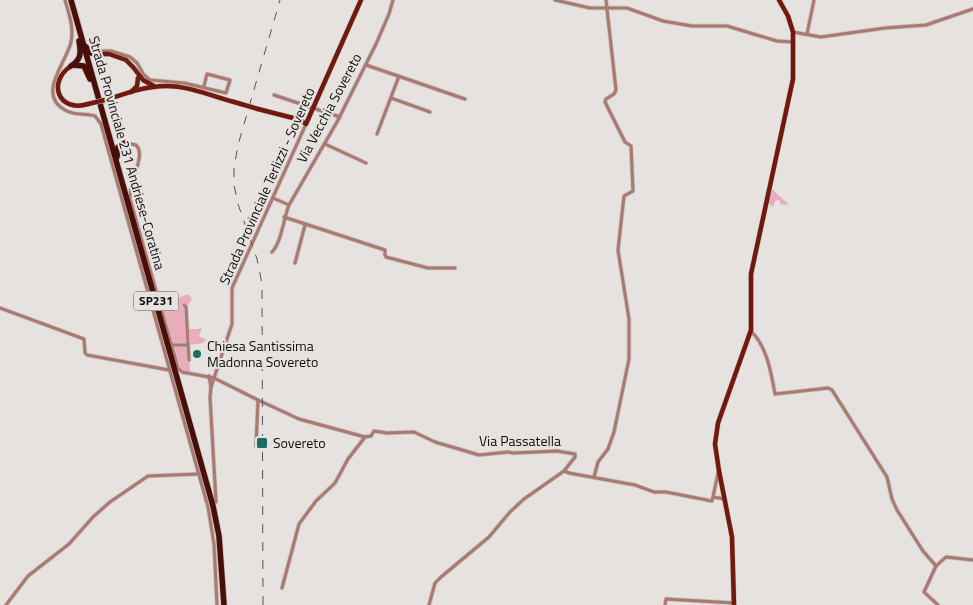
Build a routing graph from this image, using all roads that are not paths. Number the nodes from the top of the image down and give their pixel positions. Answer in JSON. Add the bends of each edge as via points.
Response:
{"nodes":[{"id":1,"x":68,"y":0,"type":"edge"},
{"id":2,"x":362,"y":0,"type":"edge"},
{"id":3,"x":555,"y":0,"type":"edge"},
{"id":4,"x":606,"y":0,"type":"edge"},
{"id":5,"x":778,"y":0,"type":"edge"},
{"id":6,"x":814,"y":0,"type":"edge"},
{"id":7,"x":392,"y":2,"type":"edge"},
{"id":8,"x":607,"y":8,"type":"junction"},
{"id":9,"x":973,"y":9,"type":"edge"},
{"id":10,"x":76,"y":21,"type":"junction"},
{"id":11,"x":793,"y":32,"type":"junction"},
{"id":12,"x":807,"y":34,"type":"junction"},
{"id":13,"x":793,"y":42,"type":"junction"},
{"id":14,"x":100,"y":54,"type":"junction"},
{"id":15,"x":65,"y":60,"type":"junction"},
{"id":16,"x":366,"y":64,"type":"junction"},
{"id":17,"x":71,"y":66,"type":"junction"},
{"id":18,"x":399,"y":76,"type":"junction"},
{"id":19,"x":139,"y":77,"type":"junction"},
{"id":20,"x":204,"y":86,"type":"dead end"},
{"id":21,"x":156,"y":87,"type":"junction"},
{"id":22,"x":142,"y":89,"type":"junction"},
{"id":23,"x":131,"y":92,"type":"junction"},
{"id":24,"x":274,"y":94,"type":"dead end"},
{"id":25,"x":97,"y":95,"type":"junction"},
{"id":26,"x":391,"y":98,"type":"junction"},
{"id":27,"x":465,"y":99,"type":"dead end"},
{"id":28,"x":313,"y":107,"type":"junction"},
{"id":29,"x":430,"y":112,"type":"dead end"},
{"id":30,"x":340,"y":117,"type":"junction"},
{"id":31,"x":104,"y":118,"type":"junction"},
{"id":32,"x":307,"y":122,"type":"junction"},
{"id":33,"x":377,"y":134,"type":"dead end"},
{"id":34,"x":125,"y":143,"type":"junction"},
{"id":35,"x":326,"y":144,"type":"junction"},
{"id":36,"x":366,"y":163,"type":"dead end"},
{"id":37,"x":122,"y":182,"type":"junction"},
{"id":38,"x":273,"y":198,"type":"junction"},
{"id":39,"x":289,"y":205,"type":"junction"},
{"id":40,"x":284,"y":217,"type":"junction"},
{"id":41,"x":305,"y":225,"type":"junction"},
{"id":42,"x":272,"y":252,"type":"dead end"},
{"id":43,"x":294,"y":263,"type":"dead end"},
{"id":44,"x":455,"y":268,"type":"dead end"},
{"id":45,"x":184,"y":305,"type":"dead end"},
{"id":46,"x":0,"y":308,"type":"edge"},
{"id":47,"x":751,"y":331,"type":"junction"},
{"id":48,"x":171,"y":345,"type":"junction"},
{"id":49,"x":188,"y":345,"type":"junction"},
{"id":50,"x":189,"y":360,"type":"dead end"},
{"id":51,"x":168,"y":365,"type":"junction"},
{"id":52,"x":159,"y":368,"type":"junction"},
{"id":53,"x":169,"y":370,"type":"junction"},
{"id":54,"x":208,"y":376,"type":"junction"},
{"id":55,"x":214,"y":378,"type":"junction"},
{"id":56,"x":211,"y":387,"type":"junction"},
{"id":57,"x":258,"y":400,"type":"junction"},
{"id":58,"x":365,"y":437,"type":"junction"},
{"id":59,"x":256,"y":446,"type":"dead end"},
{"id":60,"x":564,"y":471,"type":"junction"},
{"id":61,"x":719,"y":472,"type":"junction"},
{"id":62,"x":199,"y":474,"type":"junction"},
{"id":63,"x":594,"y":477,"type":"junction"},
{"id":64,"x":713,"y":497,"type":"junction"},
{"id":65,"x":725,"y":500,"type":"junction"},
{"id":66,"x":216,"y":502,"type":"dead end"},
{"id":67,"x":973,"y":560,"type":"edge"},
{"id":68,"x":936,"y":566,"type":"junction"},
{"id":69,"x":282,"y":588,"type":"dead end"},
{"id":70,"x":734,"y":604,"type":"edge"},
{"id":71,"x":6,"y":605,"type":"edge"},
{"id":72,"x":217,"y":605,"type":"edge"},
{"id":73,"x":223,"y":605,"type":"edge"},
{"id":74,"x":429,"y":605,"type":"edge"},
{"id":75,"x":665,"y":605,"type":"edge"},
{"id":76,"x":938,"y":605,"type":"edge"}],
"edges":[{"from":1,"to":10,"type":"highway","name":"Strada Provinciale 231 Andriese-Coratina","number":"SP231"},
{"from":1,"to":15,"type":"street","via":[[72,33]]},
{"from":2,"to":28,"type":"main road","name":"Strada Provinciale Terlizzi - Sovereto"},
{"from":3,"to":8,"type":"street","via":[[590,8]]},
{"from":4,"to":8,"type":"street"},
{"from":5,"to":11,"type":"main road"},
{"from":6,"to":12,"type":"street"},
{"from":7,"to":16,"type":"street","name":"Via Vecchia Sovereto"},
{"from":8,"to":13,"type":"street","via":[[627,8],[663,21],[692,26],[728,26],[777,41]]},
{"from":8,"to":63,"type":"street","via":[[616,90],[605,102],[625,142],[631,146],[633,191],[624,196],[618,249],[629,316],[630,345],[614,432]]},
{"from":9,"to":12,"type":"street","via":[[926,25],[822,37]]},
{"from":10,"to":14,"type":"highway","number":"SP231","via":[[88,51]]},
{"from":10,"to":17,"type":"highway","number":"SP231","via":[[81,53]]},
{"from":10,"to":25,"type":"highway","name":"Strada Provinciale 231 Andriese-Coratina","number":"SP231"},
{"from":11,"to":12,"type":"street"},
{"from":11,"to":13,"type":"main road"},
{"from":13,"to":47,"type":"main road","via":[[792,88],[751,274]]},
{"from":14,"to":19,"type":"main road","via":[[126,60]]},
{"from":14,"to":20,"type":"street","via":[[108,50],[130,57],[147,78],[154,81],[184,83],[226,93],[230,80],[207,74]]},
{"from":14,"to":25,"type":"highway","number":"SP231","via":[[92,66]]},
{"from":15,"to":17,"type":"street"},
{"from":15,"to":51,"type":"street","via":[[52,85],[55,100],[64,110],[90,114],[99,119]]},
{"from":16,"to":18,"type":"street"},
{"from":16,"to":30,"type":"street","name":"Via Vecchia Sovereto"},
{"from":17,"to":23,"type":"main road","bridge":true,"via":[[60,79],[58,89],[60,97],[71,106],[78,107]]},
{"from":17,"to":25,"type":"highway","number":"SP231","via":[[85,68]]},
{"from":18,"to":26,"type":"street"},
{"from":18,"to":27,"type":"street"},
{"from":19,"to":21,"type":"main road"},
{"from":19,"to":22,"type":"main road"},
{"from":19,"to":23,"type":"main road"},
{"from":21,"to":22,"type":"main road"},
{"from":21,"to":32,"type":"main road","bridge":true,"via":[[175,87]]},
{"from":22,"to":23,"type":"main road"},
{"from":24,"to":28,"type":"street"},
{"from":25,"to":31,"type":"highway","name":"Strada Provinciale 231 Andriese-Coratina","number":"SP231"},
{"from":25,"to":73,"type":"highway","name":"Strada Provinciale 231 Andriese-Coratina","number":"SP231","via":[[211,507]]},
{"from":26,"to":29,"type":"street"},
{"from":26,"to":33,"type":"street"},
{"from":28,"to":30,"type":"street"},
{"from":28,"to":32,"type":"main road","name":"Strada Provinciale Terlizzi - Sovereto"},
{"from":30,"to":35,"type":"street","name":"Via Vecchia Sovereto"},
{"from":31,"to":34,"type":"highway","via":[[113,138]]},
{"from":31,"to":37,"type":"highway","name":"Strada Provinciale 231 Andriese-Coratina","number":"SP231"},
{"from":32,"to":38,"type":"street","name":"Strada Provinciale Terlizzi - Sovereto"},
{"from":34,"to":37,"type":"highway","via":[[117,152]]},
{"from":34,"to":48,"type":"street","via":[[140,149],[129,194]]},
{"from":35,"to":36,"type":"street"},
{"from":35,"to":39,"type":"street","name":"Via Vecchia Sovereto"},
{"from":37,"to":73,"type":"highway","name":"Strada Provinciale 231 Andriese-Coratina","number":"SP231","via":[[213,506],[219,536]]},
{"from":38,"to":39,"type":"street"},
{"from":38,"to":55,"type":"street","name":"Strada Provinciale Terlizzi - Sovereto","via":[[232,290],[232,324]]},
{"from":39,"to":40,"type":"street","name":"Via Vecchia Sovereto"},
{"from":40,"to":41,"type":"street"},
{"from":40,"to":42,"type":"street","name":"Via Vecchia Sovereto","via":[[278,246]]},
{"from":41,"to":43,"type":"street"},
{"from":41,"to":44,"type":"street","via":[[385,250],[386,257],[428,268]]},
{"from":45,"to":49,"type":"street"},
{"from":46,"to":52,"type":"street","via":[[84,339],[88,355]]},
{"from":47,"to":61,"type":"main road","via":[[715,433]]},
{"from":47,"to":68,"type":"street","via":[[768,361],[775,394],[832,390],[887,477],[897,510]]},
{"from":48,"to":49,"type":"street"},
{"from":48,"to":54,"type":"street","name":"Via Passatella","via":[[180,371]]},
{"from":49,"to":50,"type":"street"},
{"from":51,"to":52,"type":"street"},
{"from":51,"to":53,"type":"street"},
{"from":52,"to":53,"type":"street"},
{"from":53,"to":62,"type":"street"},
{"from":54,"to":55,"type":"street","name":"Via Passatella"},
{"from":54,"to":56,"type":"street"},
{"from":55,"to":56,"type":"street","name":"Strada Provinciale Terlizzi - Sovereto"},
{"from":55,"to":57,"type":"street","name":"Via Passatella"},
{"from":56,"to":66,"type":"street"},
{"from":57,"to":58,"type":"street","name":"Via Passatella","via":[[299,419]]},
{"from":57,"to":59,"type":"street"},
{"from":58,"to":60,"type":"street","name":"Via Passatella","via":[[374,431],[414,432],[479,455],[557,451],[574,454],[574,459]]},
{"from":58,"to":69,"type":"street","via":[[299,524]]},
{"from":60,"to":63,"type":"street"},
{"from":60,"to":74,"type":"street","via":[[524,499],[490,537],[441,577],[435,583]]},
{"from":61,"to":64,"type":"street"},
{"from":61,"to":65,"type":"main road"},
{"from":62,"to":71,"type":"street","via":[[144,477],[110,502],[69,544],[28,576]]},
{"from":62,"to":72,"type":"street","via":[[214,544]]},
{"from":63,"to":64,"type":"street","via":[[654,492],[712,501]]},
{"from":64,"to":65,"type":"street"},
{"from":65,"to":70,"type":"main road","via":[[732,536]]},
{"from":67,"to":68,"type":"street","via":[[946,557]]},
{"from":68,"to":76,"type":"street","via":[[924,592]]},
{"from":70,"to":75,"type":"street","via":[[666,599]]}]}
